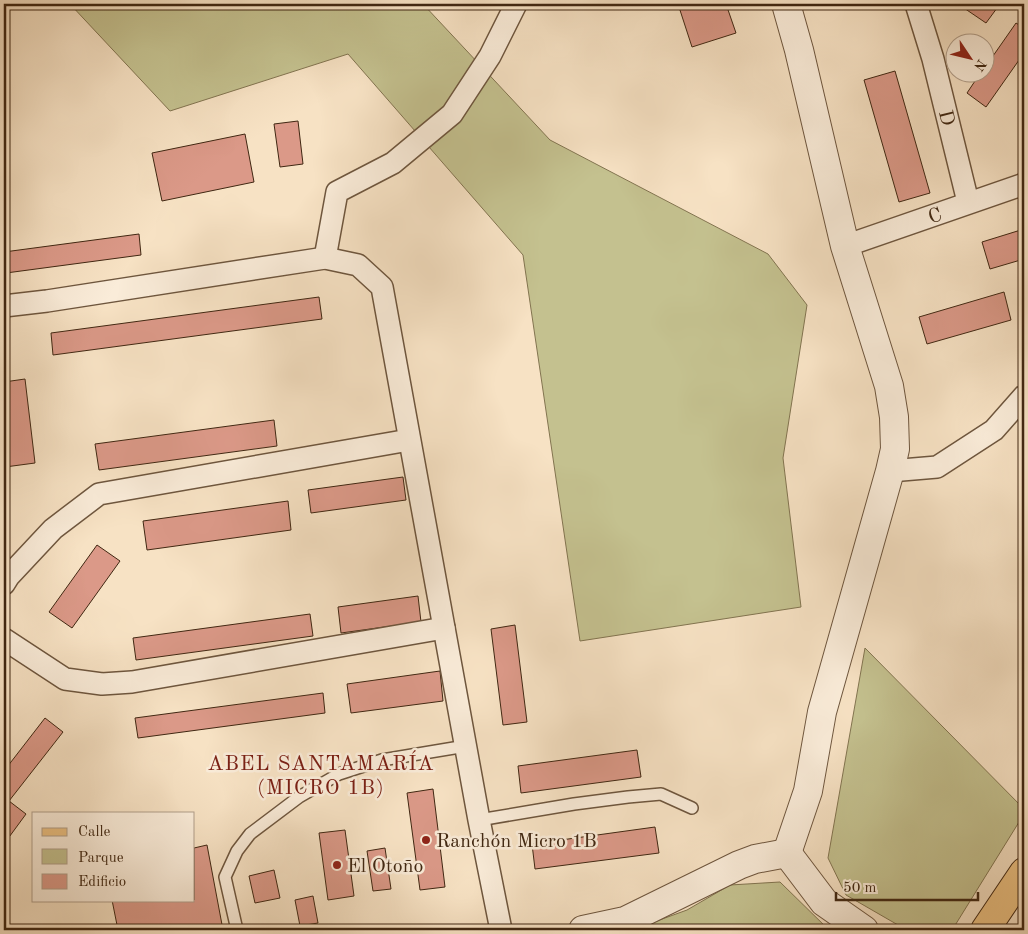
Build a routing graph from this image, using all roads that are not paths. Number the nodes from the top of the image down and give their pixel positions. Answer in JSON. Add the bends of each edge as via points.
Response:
{"nodes":[{"id":1,"x":516,"y":4,"type":"edge"},
{"id":2,"x":786,"y":4,"type":"edge"},
{"id":3,"x":916,"y":4,"type":"edge"},
{"id":4,"x":1024,"y":184,"type":"edge"},
{"id":5,"x":968,"y":202,"type":"junction"},
{"id":6,"x":845,"y":246,"type":"junction"},
{"id":7,"x":325,"y":258,"type":"junction"},
{"id":8,"x":4,"y":306,"type":"edge"},
{"id":9,"x":1024,"y":396,"type":"edge"},
{"id":10,"x":409,"y":440,"type":"junction"},
{"id":11,"x":890,"y":471,"type":"junction"},
{"id":12,"x":4,"y":584,"type":"edge"},
{"id":13,"x":444,"y":628,"type":"junction"},
{"id":14,"x":4,"y":639,"type":"edge"},
{"id":15,"x":466,"y":746,"type":"junction"},
{"id":16,"x":692,"y":808,"type":"dead end"},
{"id":17,"x":479,"y":820,"type":"junction"},
{"id":18,"x":787,"y":853,"type":"junction"},
{"id":19,"x":1024,"y":872,"type":"edge"},
{"id":20,"x":236,"y":930,"type":"edge"},
{"id":21,"x":501,"y":930,"type":"edge"},
{"id":22,"x":583,"y":930,"type":"edge"},
{"id":23,"x":864,"y":930,"type":"edge"},
{"id":24,"x":986,"y":930,"type":"edge"}],
"edges":[{"from":1,"to":7,"type":"street","via":[[490,56],[452,114],[393,164],[337,192]]},
{"from":2,"to":6,"type":"street"},
{"from":3,"to":5,"type":"street","name":"D"},
{"from":4,"to":5,"type":"street","name":"C"},
{"from":5,"to":6,"type":"street","name":"C"},
{"from":6,"to":11,"type":"street","via":[[889,386],[895,449]]},
{"from":7,"to":8,"type":"street"},
{"from":7,"to":10,"type":"street","via":[[358,265],[382,287]]},
{"from":9,"to":11,"type":"street","via":[[994,430],[937,467]]},
{"from":10,"to":12,"type":"street","via":[[99,494],[54,529]]},
{"from":10,"to":13,"type":"street"},
{"from":11,"to":18,"type":"street","via":[[822,712],[808,791]]},
{"from":13,"to":14,"type":"street","via":[[132,682],[102,684],[65,679]]},
{"from":13,"to":15,"type":"street"},
{"from":15,"to":17,"type":"street"},
{"from":15,"to":20,"type":"lane","via":[[382,760],[339,774],[299,797],[250,834],[237,851],[225,877]]},
{"from":16,"to":17,"type":"lane","via":[[662,794]]},
{"from":17,"to":21,"type":"street"},
{"from":18,"to":22,"type":"street","via":[[739,865],[625,921]]},
{"from":18,"to":23,"type":"street","via":[[824,902]]},
{"from":19,"to":24,"type":"main road"}]}
